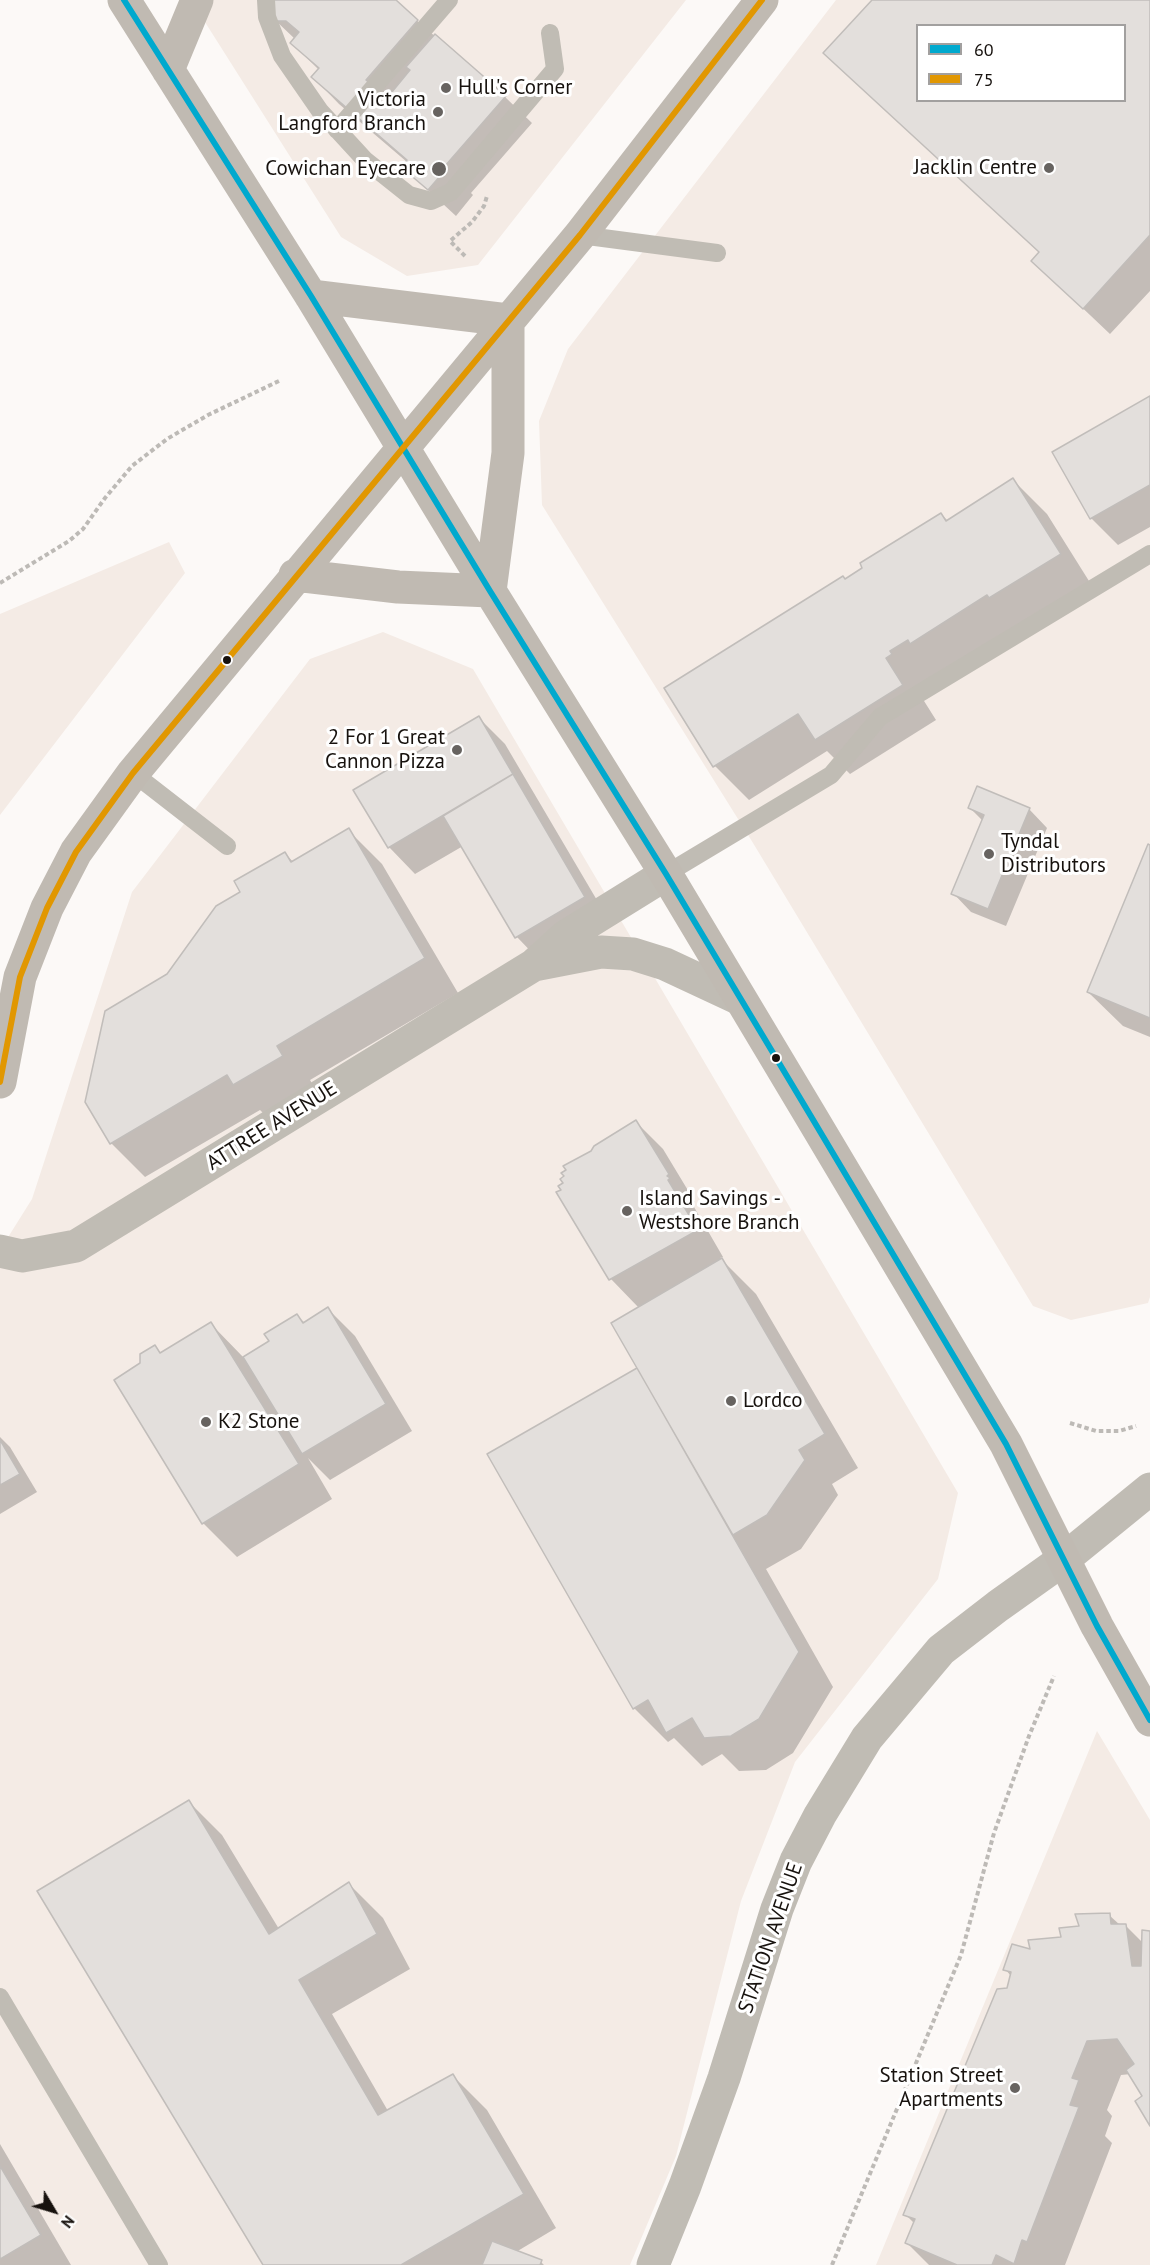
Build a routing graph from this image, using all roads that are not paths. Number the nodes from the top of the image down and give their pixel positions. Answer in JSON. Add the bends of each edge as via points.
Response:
{"nodes":[{"id":1,"x":124,"y":0,"type":"edge"},
{"id":2,"x":197,"y":0,"type":"edge"},
{"id":3,"x":266,"y":0,"type":"edge"},
{"id":4,"x":449,"y":0,"type":"edge"},
{"id":5,"x":762,"y":0,"type":"edge"},
{"id":6,"x":549,"y":33,"type":"dead end"},
{"id":7,"x":168,"y":70,"type":"junction"},
{"id":8,"x":337,"y":130,"type":"junction"},
{"id":9,"x":580,"y":235,"type":"junction"},
{"id":10,"x":717,"y":253,"type":"dead end"},
{"id":11,"x":312,"y":296,"type":"junction"},
{"id":12,"x":508,"y":320,"type":"junction"},
{"id":13,"x":403,"y":447,"type":"junction"},
{"id":14,"x":1150,"y":554,"type":"edge"},
{"id":15,"x":296,"y":575,"type":"junction"},
{"id":16,"x":490,"y":591,"type":"junction"},
{"id":17,"x":133,"y":773,"type":"junction"},
{"id":18,"x":227,"y":846,"type":"dead end"},
{"id":19,"x":666,"y":874,"type":"junction"},
{"id":20,"x":534,"y":964,"type":"junction"},
{"id":21,"x":740,"y":999,"type":"junction"},
{"id":22,"x":0,"y":1082,"type":"edge"},
{"id":23,"x":0,"y":1251,"type":"edge"},
{"id":24,"x":1150,"y":1490,"type":"edge"},
{"id":25,"x":1064,"y":1559,"type":"junction"},
{"id":26,"x":1150,"y":1720,"type":"edge"},
{"id":27,"x":0,"y":1997,"type":"edge"},
{"id":28,"x":159,"y":2265,"type":"edge"},
{"id":29,"x":653,"y":2265,"type":"edge"}],
"edges":[{"from":1,"to":7,"type":"main road"},
{"from":2,"to":7,"type":"main road"},
{"from":3,"to":8,"type":"lane","via":[[267,17],[282,56]]},
{"from":4,"to":8,"type":"lane"},
{"from":5,"to":9,"type":"main road"},
{"from":6,"to":8,"type":"lane","via":[[555,69],[451,192],[431,201],[409,195],[365,160]]},
{"from":7,"to":11,"type":"main road"},
{"from":9,"to":10,"type":"lane"},
{"from":9,"to":12,"type":"main road"},
{"from":11,"to":12,"type":"main road"},
{"from":11,"to":13,"type":"main road"},
{"from":12,"to":13,"type":"main road"},
{"from":12,"to":16,"type":"main road","via":[[508,453]]},
{"from":13,"to":15,"type":"main road"},
{"from":13,"to":16,"type":"main road"},
{"from":14,"to":19,"type":"lane","via":[[880,717],[831,776]]},
{"from":15,"to":16,"type":"main road","via":[[398,587]]},
{"from":15,"to":17,"type":"main road"},
{"from":16,"to":19,"type":"main road"},
{"from":17,"to":18,"type":"lane"},
{"from":17,"to":22,"type":"main road","via":[[76,852],[47,908],[20,977]]},
{"from":19,"to":20,"type":"street","name":"ATTREE AVENUE","via":[[566,936]]},
{"from":19,"to":21,"type":"main road"},
{"from":20,"to":21,"type":"street","name":"ATTREE AVENUE","via":[[601,952],[633,954],[684,972]]},
{"from":20,"to":23,"type":"street","name":"ATTREE AVENUE","via":[[76,1246],[22,1256]]},
{"from":21,"to":25,"type":"main road","via":[[1006,1444]]},
{"from":24,"to":25,"type":"street","name":"STATION AVENUE"},
{"from":25,"to":26,"type":"main road"},
{"from":25,"to":29,"type":"street","name":"STATION AVENUE","via":[[941,1650],[867,1738],[820,1815],[777,1909],[724,2078]]},
{"from":27,"to":28,"type":"lane"}]}
